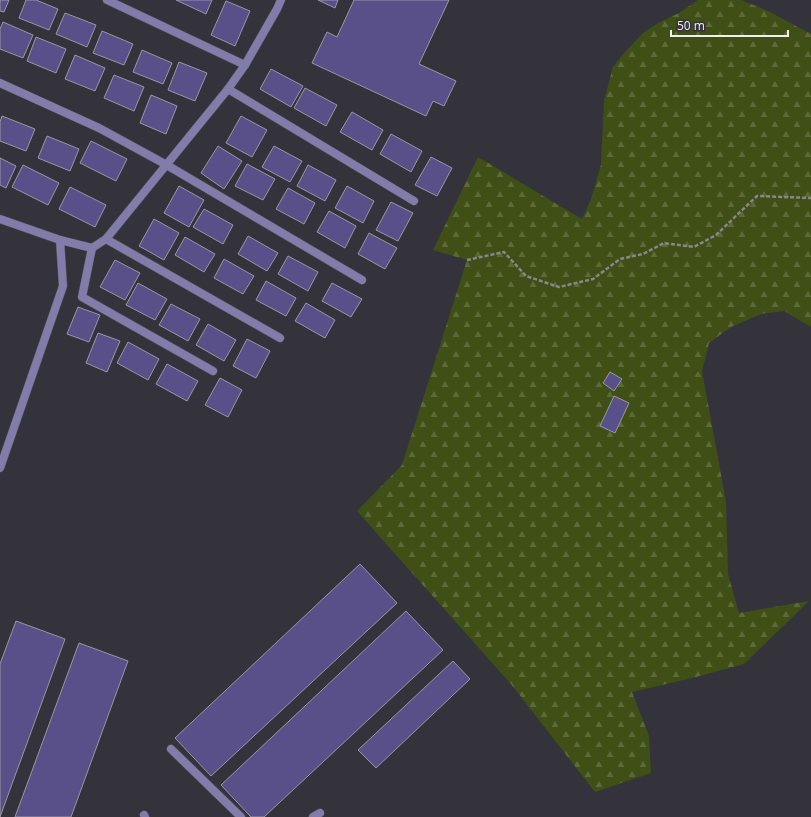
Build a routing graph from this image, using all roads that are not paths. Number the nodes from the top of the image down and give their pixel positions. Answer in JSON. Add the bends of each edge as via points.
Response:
{"nodes":[{"id":1,"x":107,"y":0,"type":"edge"},
{"id":2,"x":281,"y":0,"type":"edge"},
{"id":3,"x":245,"y":65,"type":"junction"},
{"id":4,"x":0,"y":83,"type":"edge"},
{"id":5,"x":228,"y":89,"type":"junction"},
{"id":6,"x":165,"y":164,"type":"junction"},
{"id":7,"x":414,"y":201,"type":"dead end"},
{"id":8,"x":0,"y":219,"type":"edge"},
{"id":9,"x":106,"y":238,"type":"junction"},
{"id":10,"x":60,"y":240,"type":"junction"},
{"id":11,"x":92,"y":248,"type":"junction"},
{"id":12,"x":362,"y":280,"type":"dead end"},
{"id":13,"x":280,"y":338,"type":"dead end"},
{"id":14,"x":213,"y":371,"type":"dead end"},
{"id":15,"x":0,"y":468,"type":"edge"},
{"id":16,"x":171,"y":749,"type":"dead end"},
{"id":17,"x":241,"y":817,"type":"edge"}],
"edges":[{"from":1,"to":3,"type":"street"},
{"from":2,"to":3,"type":"street"},
{"from":3,"to":5,"type":"street"},
{"from":4,"to":6,"type":"street","via":[[99,128]]},
{"from":5,"to":6,"type":"street"},
{"from":5,"to":7,"type":"street"},
{"from":6,"to":9,"type":"street"},
{"from":6,"to":12,"type":"street"},
{"from":8,"to":10,"type":"street"},
{"from":9,"to":11,"type":"street"},
{"from":9,"to":13,"type":"street"},
{"from":10,"to":11,"type":"street"},
{"from":10,"to":15,"type":"street","via":[[63,286]]},
{"from":11,"to":14,"type":"street","via":[[82,297]]},
{"from":16,"to":17,"type":"street"}]}
